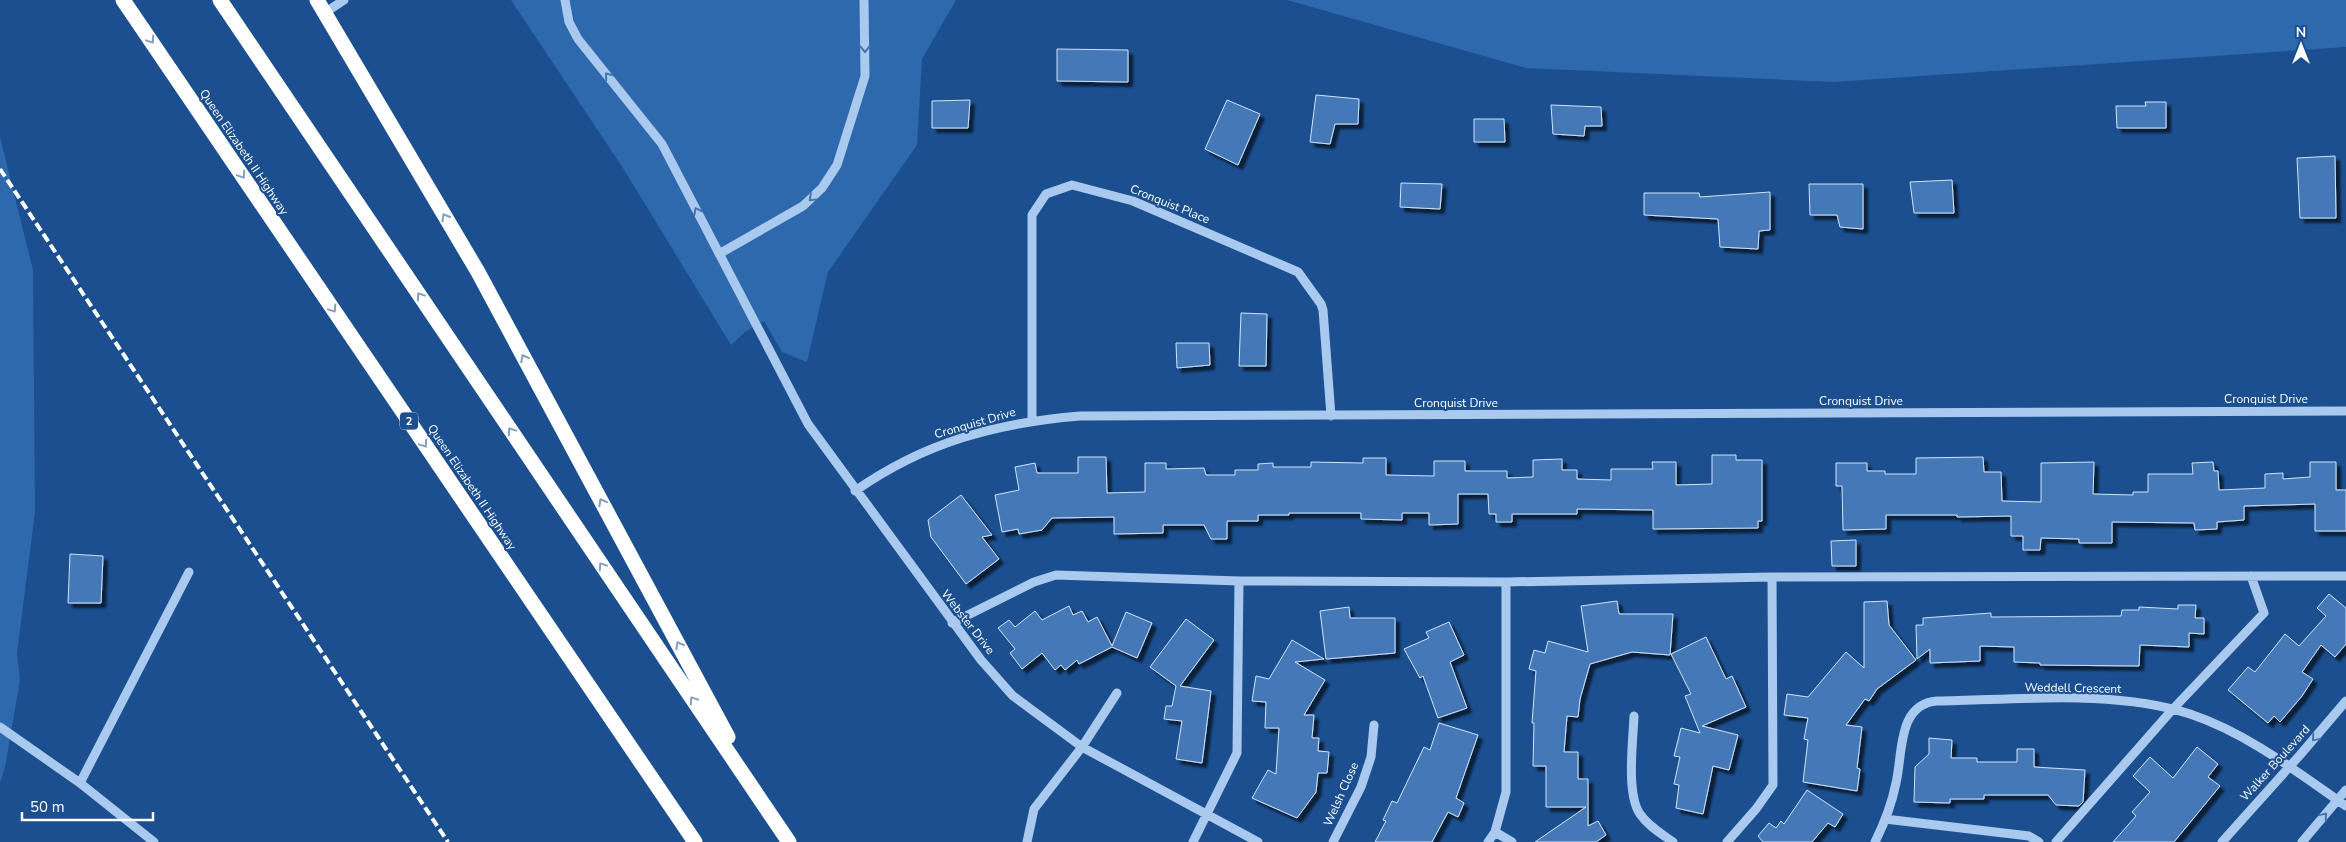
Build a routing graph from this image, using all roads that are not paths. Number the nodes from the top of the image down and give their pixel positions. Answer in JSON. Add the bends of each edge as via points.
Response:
{"nodes":[{"id":1,"x":123,"y":0,"type":"edge"},
{"id":2,"x":220,"y":0,"type":"edge"},
{"id":3,"x":344,"y":0,"type":"edge"},
{"id":4,"x":565,"y":0,"type":"edge"},
{"id":5,"x":864,"y":0,"type":"edge"},
{"id":6,"x":322,"y":6,"type":"edge"},
{"id":7,"x":720,"y":254,"type":"junction"},
{"id":8,"x":2346,"y":412,"type":"edge"},
{"id":9,"x":1331,"y":416,"type":"junction"},
{"id":10,"x":1032,"y":420,"type":"junction"},
{"id":11,"x":855,"y":491,"type":"junction"},
{"id":12,"x":190,"y":572,"type":"dead end"},
{"id":13,"x":2250,"y":576,"type":"junction"},
{"id":14,"x":2346,"y":576,"type":"edge"},
{"id":15,"x":1772,"y":577,"type":"junction"},
{"id":16,"x":1239,"y":581,"type":"junction"},
{"id":17,"x":1506,"y":582,"type":"junction"},
{"id":18,"x":952,"y":623,"type":"junction"},
{"id":19,"x":1117,"y":693,"type":"dead end"},
{"id":20,"x":2346,"y":700,"type":"edge"},
{"id":21,"x":2172,"y":710,"type":"junction"},
{"id":22,"x":1634,"y":716,"type":"dead end"},
{"id":23,"x":1374,"y":725,"type":"dead end"},
{"id":24,"x":0,"y":727,"type":"edge"},
{"id":25,"x":1082,"y":747,"type":"junction"},
{"id":26,"x":2289,"y":768,"type":"junction"},
{"id":27,"x":80,"y":783,"type":"junction"},
{"id":28,"x":2346,"y":790,"type":"edge"},
{"id":29,"x":2338,"y":800,"type":"junction"},
{"id":30,"x":2346,"y":806,"type":"edge"},
{"id":31,"x":768,"y":811,"type":"junction"},
{"id":32,"x":1207,"y":816,"type":"junction"},
{"id":33,"x":1885,"y":819,"type":"junction"},
{"id":34,"x":1495,"y":832,"type":"junction"},
{"id":35,"x":154,"y":842,"type":"edge"},
{"id":36,"x":694,"y":842,"type":"edge"},
{"id":37,"x":789,"y":842,"type":"edge"},
{"id":38,"x":1027,"y":842,"type":"edge"},
{"id":39,"x":1193,"y":842,"type":"edge"},
{"id":40,"x":1258,"y":842,"type":"edge"},
{"id":41,"x":1333,"y":842,"type":"edge"},
{"id":42,"x":1488,"y":842,"type":"edge"},
{"id":43,"x":1512,"y":842,"type":"edge"},
{"id":44,"x":1673,"y":842,"type":"edge"},
{"id":45,"x":1726,"y":842,"type":"edge"},
{"id":46,"x":1875,"y":842,"type":"edge"},
{"id":47,"x":2039,"y":842,"type":"edge"},
{"id":48,"x":2056,"y":842,"type":"edge"},
{"id":49,"x":2222,"y":842,"type":"edge"},
{"id":50,"x":2302,"y":842,"type":"edge"}],
"edges":[{"from":1,"to":36,"type":"highway","name":"Queen Elizabeth II Highway","number":"2","one_way":true},
{"from":31,"to":2,"type":"highway","one_way":true},
{"from":3,"to":6,"type":"street"},
{"from":7,"to":4,"type":"street","one_way":true,"via":[[662,144],[571,28]]},
{"from":5,"to":7,"type":"street","one_way":true,"via":[[865,76],[837,165],[822,188],[803,206]]},
{"from":31,"to":6,"type":"highway","one_way":true,"via":[[478,272]]},
{"from":7,"to":11,"type":"street","via":[[808,424]]},
{"from":8,"to":9,"type":"street","name":"Cronquist Drive"},
{"from":9,"to":10,"type":"street","name":"Cronquist Drive","via":[[1080,416]]},
{"from":9,"to":10,"type":"street","name":"Cronquist Place","via":[[1323,310],[1302,275],[1133,201],[1072,185],[1046,194],[1032,215]]},
{"from":10,"to":11,"type":"street","name":"Cronquist Drive","via":[[996,427],[934,447],[885,471]]},
{"from":11,"to":18,"type":"street","name":"Webster Drive"},
{"from":12,"to":27,"type":"street"},
{"from":13,"to":14,"type":"street"},
{"from":13,"to":15,"type":"street"},
{"from":13,"to":21,"type":"street","via":[[2264,613]]},
{"from":15,"to":17,"type":"street"},
{"from":15,"to":45,"type":"street","via":[[1773,785]]},
{"from":16,"to":17,"type":"street"},
{"from":16,"to":18,"type":"street","via":[[1056,575],[1034,582]]},
{"from":16,"to":32,"type":"street","via":[[1237,753]]},
{"from":17,"to":34,"type":"street","via":[[1506,792]]},
{"from":18,"to":25,"type":"street","name":"Webster Drive","via":[[1013,696]]},
{"from":19,"to":25,"type":"street"},
{"from":20,"to":26,"type":"street","name":"Walker Boulevard","one_way":true},
{"from":21,"to":26,"type":"street","name":"Weddell Crescent","via":[[2231,731]]},
{"from":21,"to":33,"type":"street","name":"Weddell Crescent","via":[[2116,700],[2089,699],[1937,700],[1923,704],[1912,713],[1905,728],[1896,783]]},
{"from":21,"to":48,"type":"street"},
{"from":22,"to":44,"type":"street","via":[[1637,808],[1646,821]]},
{"from":23,"to":41,"type":"street","name":"Welsh Close","via":[[1371,757],[1361,787]]},
{"from":24,"to":27,"type":"street"},
{"from":25,"to":32,"type":"street","name":"Webster Drive"},
{"from":25,"to":38,"type":"street","via":[[1034,809]]},
{"from":26,"to":29,"type":"street","name":"Weddell Crescent"},
{"from":26,"to":49,"type":"street","name":"Walker Boulevard"},
{"from":27,"to":35,"type":"street"},
{"from":28,"to":29,"type":"street"},
{"from":29,"to":30,"type":"street","name":"Weddell Crescent"},
{"from":50,"to":29,"type":"street","one_way":true},
{"from":31,"to":37,"type":"highway"},
{"from":32,"to":39,"type":"street"},
{"from":32,"to":40,"type":"street","name":"Webster Drive"},
{"from":33,"to":46,"type":"street","name":"Weddell Crescent"},
{"from":33,"to":47,"type":"street","via":[[2028,836]]},
{"from":34,"to":42,"type":"street"},
{"from":34,"to":43,"type":"street"}]}
